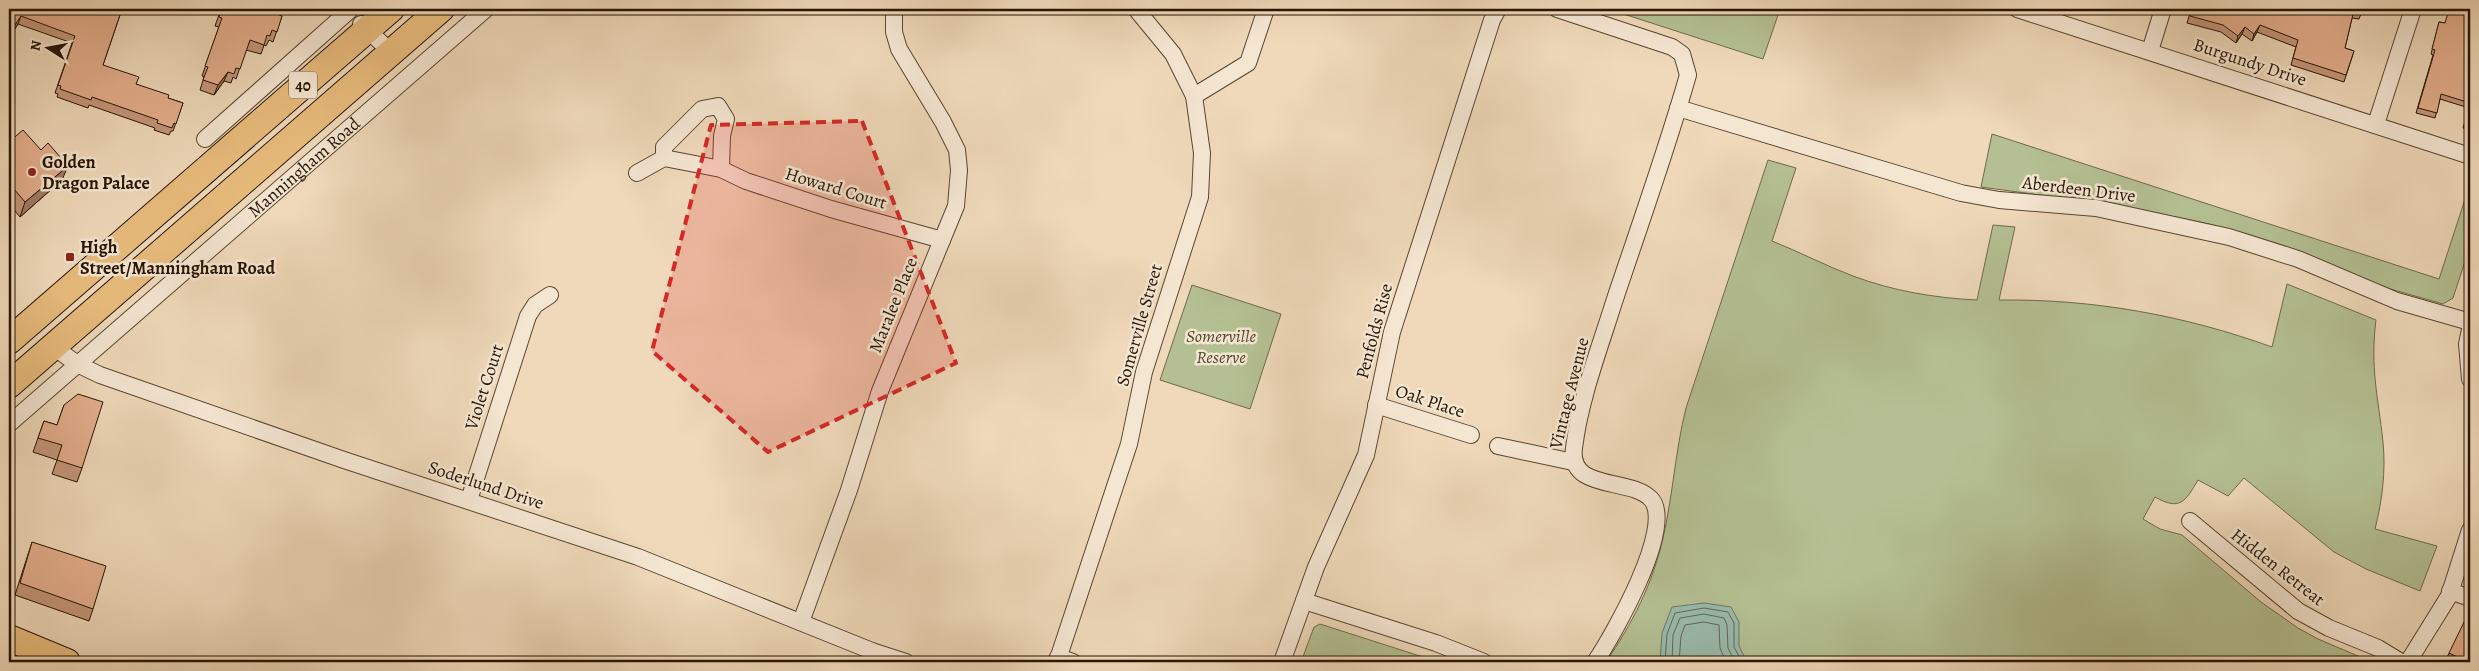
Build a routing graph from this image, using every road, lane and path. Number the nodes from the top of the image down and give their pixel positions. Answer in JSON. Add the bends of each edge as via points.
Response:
{"nodes":[{"id":1,"x":391,"y":9,"type":"edge"},
{"id":2,"x":440,"y":9,"type":"edge"},
{"id":3,"x":486,"y":9,"type":"edge"},
{"id":4,"x":894,"y":9,"type":"edge"},
{"id":5,"x":1136,"y":9,"type":"edge"},
{"id":6,"x":1266,"y":9,"type":"edge"},
{"id":7,"x":1498,"y":9,"type":"edge"},
{"id":8,"x":1557,"y":9,"type":"edge"},
{"id":9,"x":2017,"y":9,"type":"edge"},
{"id":10,"x":2163,"y":9,"type":"edge"},
{"id":11,"x":2413,"y":9,"type":"edge"},
{"id":12,"x":345,"y":10,"type":"edge"},
{"id":13,"x":368,"y":29,"type":"junction"},
{"id":14,"x":2150,"y":51,"type":"junction"},
{"id":15,"x":390,"y":52,"type":"junction"},
{"id":16,"x":1194,"y":96,"type":"junction"},
{"id":17,"x":1678,"y":108,"type":"junction"},
{"id":18,"x":2376,"y":124,"type":"junction"},
{"id":19,"x":205,"y":139,"type":"dead end"},
{"id":20,"x":2470,"y":156,"type":"edge"},
{"id":21,"x":664,"y":158,"type":"junction"},
{"id":22,"x":721,"y":169,"type":"junction"},
{"id":23,"x":637,"y":172,"type":"dead end"},
{"id":24,"x":942,"y":240,"type":"junction"},
{"id":25,"x":550,"y":295,"type":"dead end"},
{"id":26,"x":2470,"y":322,"type":"edge"},
{"id":27,"x":2470,"y":330,"type":"edge"},
{"id":28,"x":9,"y":341,"type":"edge"},
{"id":29,"x":54,"y":347,"type":"junction"},
{"id":30,"x":2469,"y":350,"type":"edge"},
{"id":31,"x":77,"y":364,"type":"junction"},
{"id":32,"x":2470,"y":379,"type":"edge"},
{"id":33,"x":9,"y":385,"type":"edge"},
{"id":34,"x":1376,"y":405,"type":"junction"},
{"id":35,"x":9,"y":424,"type":"edge"},
{"id":36,"x":1472,"y":435,"type":"dead end"},
{"id":37,"x":1498,"y":446,"type":"dead end"},
{"id":38,"x":1573,"y":462,"type":"junction"},
{"id":39,"x":469,"y":500,"type":"junction"},
{"id":40,"x":2190,"y":521,"type":"dead end"},
{"id":41,"x":2469,"y":539,"type":"edge"},
{"id":42,"x":2450,"y":591,"type":"junction"},
{"id":43,"x":2470,"y":598,"type":"edge"},
{"id":44,"x":1304,"y":602,"type":"junction"},
{"id":45,"x":801,"y":622,"type":"junction"},
{"id":46,"x":9,"y":638,"type":"edge"},
{"id":47,"x":1455,"y":657,"type":"edge"},
{"id":48,"x":1063,"y":661,"type":"edge"},
{"id":49,"x":1282,"y":661,"type":"edge"},
{"id":50,"x":67,"y":662,"type":"edge"},
{"id":51,"x":906,"y":662,"type":"edge"},
{"id":52,"x":1484,"y":662,"type":"edge"},
{"id":53,"x":1595,"y":662,"type":"edge"},
{"id":54,"x":2401,"y":662,"type":"edge"},
{"id":55,"x":2408,"y":662,"type":"edge"}],
"edges":[{"from":1,"to":13,"type":"main road","number":"40"},
{"from":2,"to":15,"type":"main road","name":"Manningham Road","number":"40"},
{"from":3,"to":31,"type":"street","name":"Manningham Road"},
{"from":4,"to":24,"type":"street","name":"Maralee Place","via":[[894,32],[899,49],[956,150],[959,170],[956,206]]},
{"from":5,"to":16,"type":"street","name":"Somerville Street","via":[[1173,54]]},
{"from":6,"to":16,"type":"street","via":[[1248,63]]},
{"from":7,"to":34,"type":"street","name":"Penfolds Rise","via":[[1392,332]]},
{"from":8,"to":17,"type":"street","name":"Vintage Avenue","via":[[1663,43],[1682,54],[1688,75]]},
{"from":9,"to":14,"type":"street","name":"Burgundy Drive"},
{"from":10,"to":14,"type":"street"},
{"from":11,"to":18,"type":"street"},
{"from":12,"to":13,"type":"street"},
{"from":12,"to":19,"type":"street"},
{"from":13,"to":15,"type":"street"},
{"from":13,"to":28,"type":"main road","number":"40"},
{"from":14,"to":18,"type":"street","name":"Burgundy Drive"},
{"from":15,"to":29,"type":"main road","name":"Manningham Road","number":"40"},
{"from":16,"to":48,"type":"street","name":"Somerville Street","via":[[1202,153],[1200,198],[1144,372],[1129,444]]},
{"from":17,"to":26,"type":"street","name":"Aberdeen Drive","via":[[1961,193],[1999,200],[2096,208],[2229,237],[2298,259],[2397,301]]},
{"from":17,"to":38,"type":"street","name":"Vintage Avenue","via":[[1592,371]]},
{"from":18,"to":20,"type":"street","name":"Burgundy Drive"},
{"from":21,"to":22,"type":"street","name":"Howard Court"},
{"from":21,"to":22,"type":"street","via":[[664,147],[702,109],[718,106],[726,119]]},
{"from":21,"to":23,"type":"street"},
{"from":22,"to":24,"type":"street","name":"Howard Court","via":[[746,181],[831,209]]},
{"from":24,"to":45,"type":"street","name":"Maralee Place","via":[[880,391],[849,490]]},
{"from":25,"to":39,"type":"street","name":"Violet Court","via":[[535,305],[528,316]]},
{"from":27,"to":30,"type":"street"},
{"from":29,"to":31,"type":"street","name":"Soderlund Drive"},
{"from":29,"to":33,"type":"main road","name":"Manningham Road","number":"40"},
{"from":30,"to":32,"type":"street"},
{"from":31,"to":35,"type":"street","name":"Manningham Road"},
{"from":31,"to":39,"type":"street","name":"Soderlund Drive","via":[[138,389]]},
{"from":34,"to":36,"type":"street","name":"Oak Place"},
{"from":34,"to":44,"type":"street","name":"Penfolds Rise","via":[[1366,455],[1316,567]]},
{"from":37,"to":38,"type":"street"},
{"from":38,"to":53,"type":"street","name":"Vintage Avenue","via":[[1577,470],[1586,475],[1651,499],[1656,511],[1653,540],[1638,586],[1615,632]]},
{"from":39,"to":45,"type":"street","name":"Soderlund Drive","via":[[638,558]]},
{"from":40,"to":54,"type":"street","name":"Hidden Retreat","via":[[2298,610]]},
{"from":41,"to":42,"type":"street"},
{"from":42,"to":43,"type":"street"},
{"from":42,"to":55,"type":"street","via":[[2445,605]]},
{"from":44,"to":47,"type":"street"},
{"from":44,"to":49,"type":"street","name":"Penfolds Rise"},
{"from":45,"to":51,"type":"street","name":"Soderlund Drive"},
{"from":46,"to":50,"type":"main road"},
{"from":47,"to":52,"type":"street"}]}
